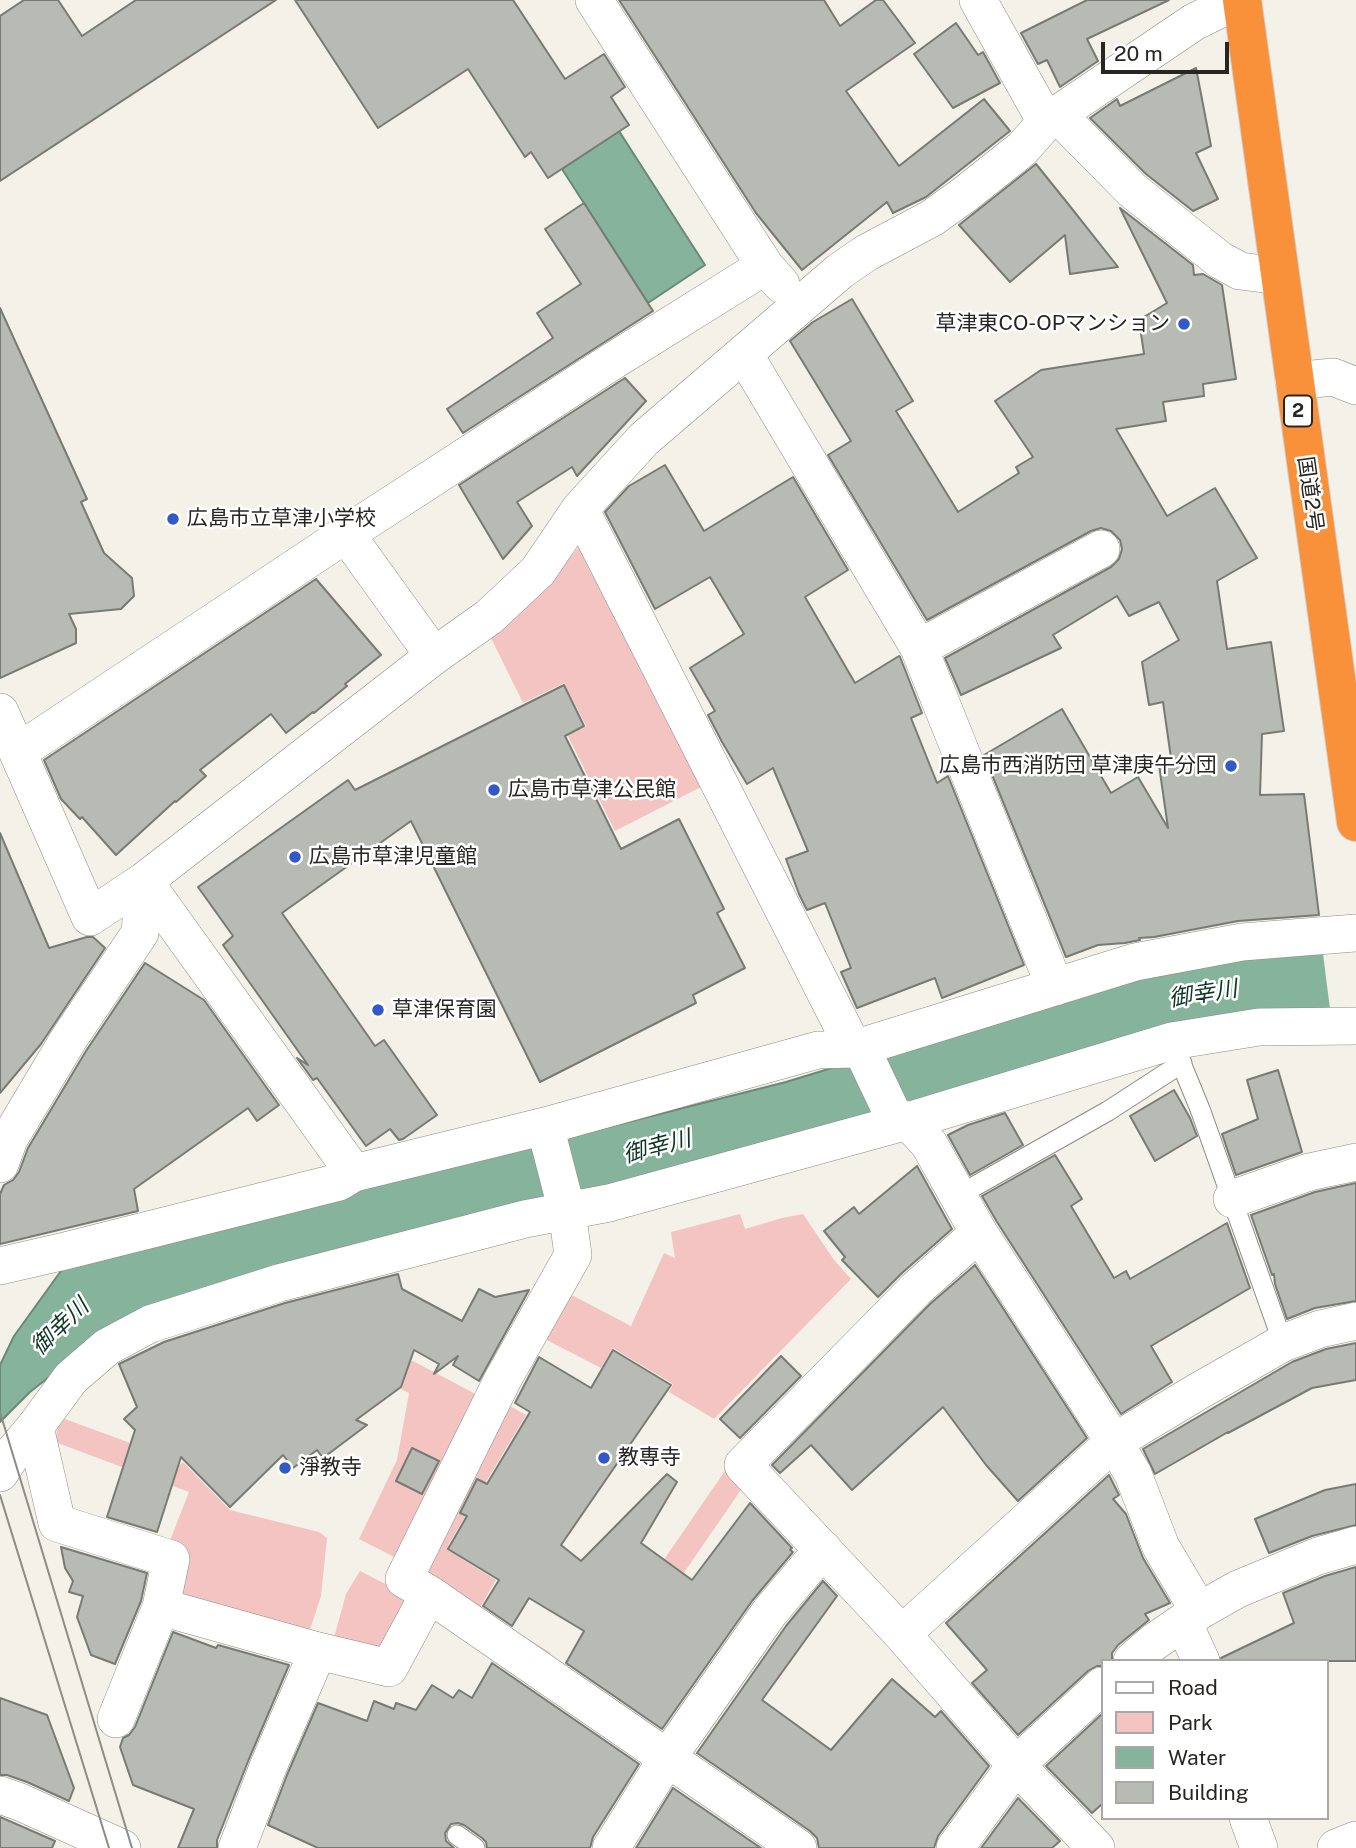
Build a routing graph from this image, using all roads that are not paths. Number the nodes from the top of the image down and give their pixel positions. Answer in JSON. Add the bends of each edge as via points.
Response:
{"nodes":[{"id":1,"x":594,"y":0,"type":"edge"},
{"id":2,"x":978,"y":0,"type":"edge"},
{"id":3,"x":1241,"y":0,"type":"edge"},
{"id":4,"x":1052,"y":119,"type":"junction"},
{"id":5,"x":765,"y":266,"type":"junction"},
{"id":6,"x":1280,"y":276,"type":"junction"},
{"id":7,"x":800,"y":306,"type":"junction"},
{"id":8,"x":744,"y":354,"type":"junction"},
{"id":9,"x":1294,"y":381,"type":"junction"},
{"id":10,"x":1356,"y":386,"type":"edge"},
{"id":11,"x":580,"y":509,"type":"junction"},
{"id":12,"x":346,"y":534,"type":"junction"},
{"id":13,"x":1101,"y":548,"type":"dead end"},
{"id":14,"x":919,"y":648,"type":"junction"},
{"id":15,"x":434,"y":656,"type":"junction"},
{"id":16,"x":0,"y":712,"type":"edge"},
{"id":17,"x":18,"y":752,"type":"junction"},
{"id":18,"x":1356,"y":822,"type":"edge"},
{"id":19,"x":144,"y":881,"type":"junction"},
{"id":20,"x":1356,"y":933,"type":"edge"},
{"id":21,"x":1055,"y":987,"type":"junction"},
{"id":22,"x":1356,"y":1026,"type":"edge"},
{"id":23,"x":859,"y":1052,"type":"junction"},
{"id":24,"x":1177,"y":1052,"type":"junction"},
{"id":25,"x":900,"y":1118,"type":"junction"},
{"id":26,"x":546,"y":1131,"type":"junction"},
{"id":27,"x":1356,"y":1162,"type":"edge"},
{"id":28,"x":0,"y":1164,"type":"edge"},
{"id":29,"x":354,"y":1173,"type":"junction"},
{"id":30,"x":959,"y":1195,"type":"junction"},
{"id":31,"x":1232,"y":1199,"type":"junction"},
{"id":32,"x":566,"y":1209,"type":"junction"},
{"id":33,"x":979,"y":1233,"type":"junction"},
{"id":34,"x":0,"y":1266,"type":"edge"},
{"id":35,"x":1356,"y":1321,"type":"edge"},
{"id":36,"x":1283,"y":1343,"type":"junction"},
{"id":37,"x":35,"y":1427,"type":"junction"},
{"id":38,"x":1114,"y":1443,"type":"junction"},
{"id":39,"x":0,"y":1473,"type":"edge"},
{"id":40,"x":1356,"y":1545,"type":"edge"},
{"id":41,"x":823,"y":1549,"type":"junction"},
{"id":42,"x":429,"y":1594,"type":"junction"},
{"id":43,"x":161,"y":1607,"type":"junction"},
{"id":44,"x":1191,"y":1617,"type":"junction"},
{"id":45,"x":902,"y":1634,"type":"junction"},
{"id":46,"x":318,"y":1651,"type":"junction"},
{"id":47,"x":1134,"y":1659,"type":"edge"},
{"id":48,"x":1201,"y":1659,"type":"edge"},
{"id":49,"x":1100,"y":1688,"type":"edge"},
{"id":50,"x":116,"y":1719,"type":"dead end"},
{"id":51,"x":668,"y":1758,"type":"junction"},
{"id":52,"x":1016,"y":1765,"type":"junction"},
{"id":53,"x":0,"y":1796,"type":"edge"},
{"id":54,"x":1249,"y":1820,"type":"edge"},
{"id":55,"x":457,"y":1835,"type":"dead end"},
{"id":56,"x":1356,"y":1840,"type":"edge"},
{"id":57,"x":122,"y":1848,"type":"edge"},
{"id":58,"x":237,"y":1848,"type":"edge"},
{"id":59,"x":475,"y":1848,"type":"edge"},
{"id":60,"x":611,"y":1848,"type":"edge"},
{"id":61,"x":799,"y":1848,"type":"edge"},
{"id":62,"x":955,"y":1848,"type":"edge"},
{"id":63,"x":1096,"y":1848,"type":"edge"},
{"id":64,"x":1259,"y":1848,"type":"edge"},
{"id":65,"x":1336,"y":1848,"type":"edge"}],
"edges":[{"from":1,"to":5,"type":"street"},
{"from":2,"to":4,"type":"street"},
{"from":3,"to":4,"type":"street","via":[[1194,22]]},
{"from":3,"to":6,"type":"highway","name":"国道2号","number":"2"},
{"from":4,"to":6,"type":"street","via":[[1220,260],[1240,271]]},
{"from":4,"to":7,"type":"street","via":[[964,195],[866,253]]},
{"from":5,"to":7,"type":"street"},
{"from":5,"to":12,"type":"street"},
{"from":6,"to":9,"type":"highway","name":"国道2号","number":"2"},
{"from":7,"to":8,"type":"street"},
{"from":8,"to":11,"type":"street","via":[[644,439]]},
{"from":8,"to":14,"type":"street"},
{"from":9,"to":10,"type":"street","via":[[1332,377]]},
{"from":9,"to":18,"type":"highway","name":"国道2号","number":"2"},
{"from":11,"to":15,"type":"street","via":[[538,570],[489,617]]},
{"from":11,"to":23,"type":"street"},
{"from":12,"to":15,"type":"street"},
{"from":12,"to":17,"type":"street"},
{"from":13,"to":14,"type":"street"},
{"from":14,"to":21,"type":"street"},
{"from":15,"to":19,"type":"street"},
{"from":16,"to":17,"type":"street"},
{"from":17,"to":19,"type":"street","via":[[90,918]]},
{"from":19,"to":28,"type":"street","via":[[140,933],[68,1040],[9,1139]]},
{"from":19,"to":29,"type":"street"},
{"from":20,"to":21,"type":"street","via":[[1242,942],[1135,962]]},
{"from":21,"to":23,"type":"street"},
{"from":22,"to":24,"type":"street","via":[[1258,1027]]},
{"from":23,"to":25,"type":"street"},
{"from":23,"to":26,"type":"street","via":[[818,1050]]},
{"from":24,"to":25,"type":"street"},
{"from":24,"to":30,"type":"lane","via":[[1108,1111]]},
{"from":24,"to":31,"type":"lane"},
{"from":25,"to":30,"type":"street","via":[[929,1144]]},
{"from":25,"to":32,"type":"street","via":[[610,1203]]},
{"from":26,"to":29,"type":"street"},
{"from":26,"to":32,"type":"street"},
{"from":27,"to":31,"type":"street","via":[[1309,1172]]},
{"from":29,"to":34,"type":"street","via":[[339,1182]]},
{"from":30,"to":33,"type":"street"},
{"from":31,"to":36,"type":"lane"},
{"from":32,"to":37,"type":"street","via":[[279,1283],[150,1324],[107,1347],[71,1378]]},
{"from":32,"to":42,"type":"street","via":[[573,1255],[503,1379],[404,1579]]},
{"from":33,"to":38,"type":"street"},
{"from":33,"to":41,"type":"street","via":[[906,1299],[743,1465]]},
{"from":35,"to":36,"type":"street"},
{"from":36,"to":38,"type":"street"},
{"from":37,"to":39,"type":"street"},
{"from":37,"to":43,"type":"street","via":[[57,1523],[171,1559]]},
{"from":38,"to":44,"type":"street","via":[[1133,1474]]},
{"from":38,"to":45,"type":"street"},
{"from":40,"to":44,"type":"street","via":[[1278,1571]]},
{"from":41,"to":45,"type":"street"},
{"from":41,"to":51,"type":"street","via":[[769,1613]]},
{"from":42,"to":46,"type":"street","via":[[389,1668]]},
{"from":42,"to":51,"type":"street"},
{"from":43,"to":46,"type":"street"},
{"from":43,"to":50,"type":"street"},
{"from":44,"to":47,"type":"street"},
{"from":44,"to":48,"type":"street"},
{"from":45,"to":52,"type":"street"},
{"from":46,"to":58,"type":"street"},
{"from":49,"to":52,"type":"street"},
{"from":51,"to":60,"type":"street"},
{"from":51,"to":61,"type":"street"},
{"from":52,"to":62,"type":"street"},
{"from":52,"to":63,"type":"street"},
{"from":53,"to":57,"type":"street"},
{"from":54,"to":64,"type":"street"},
{"from":55,"to":59,"type":"lane"},
{"from":56,"to":65,"type":"street"}]}
